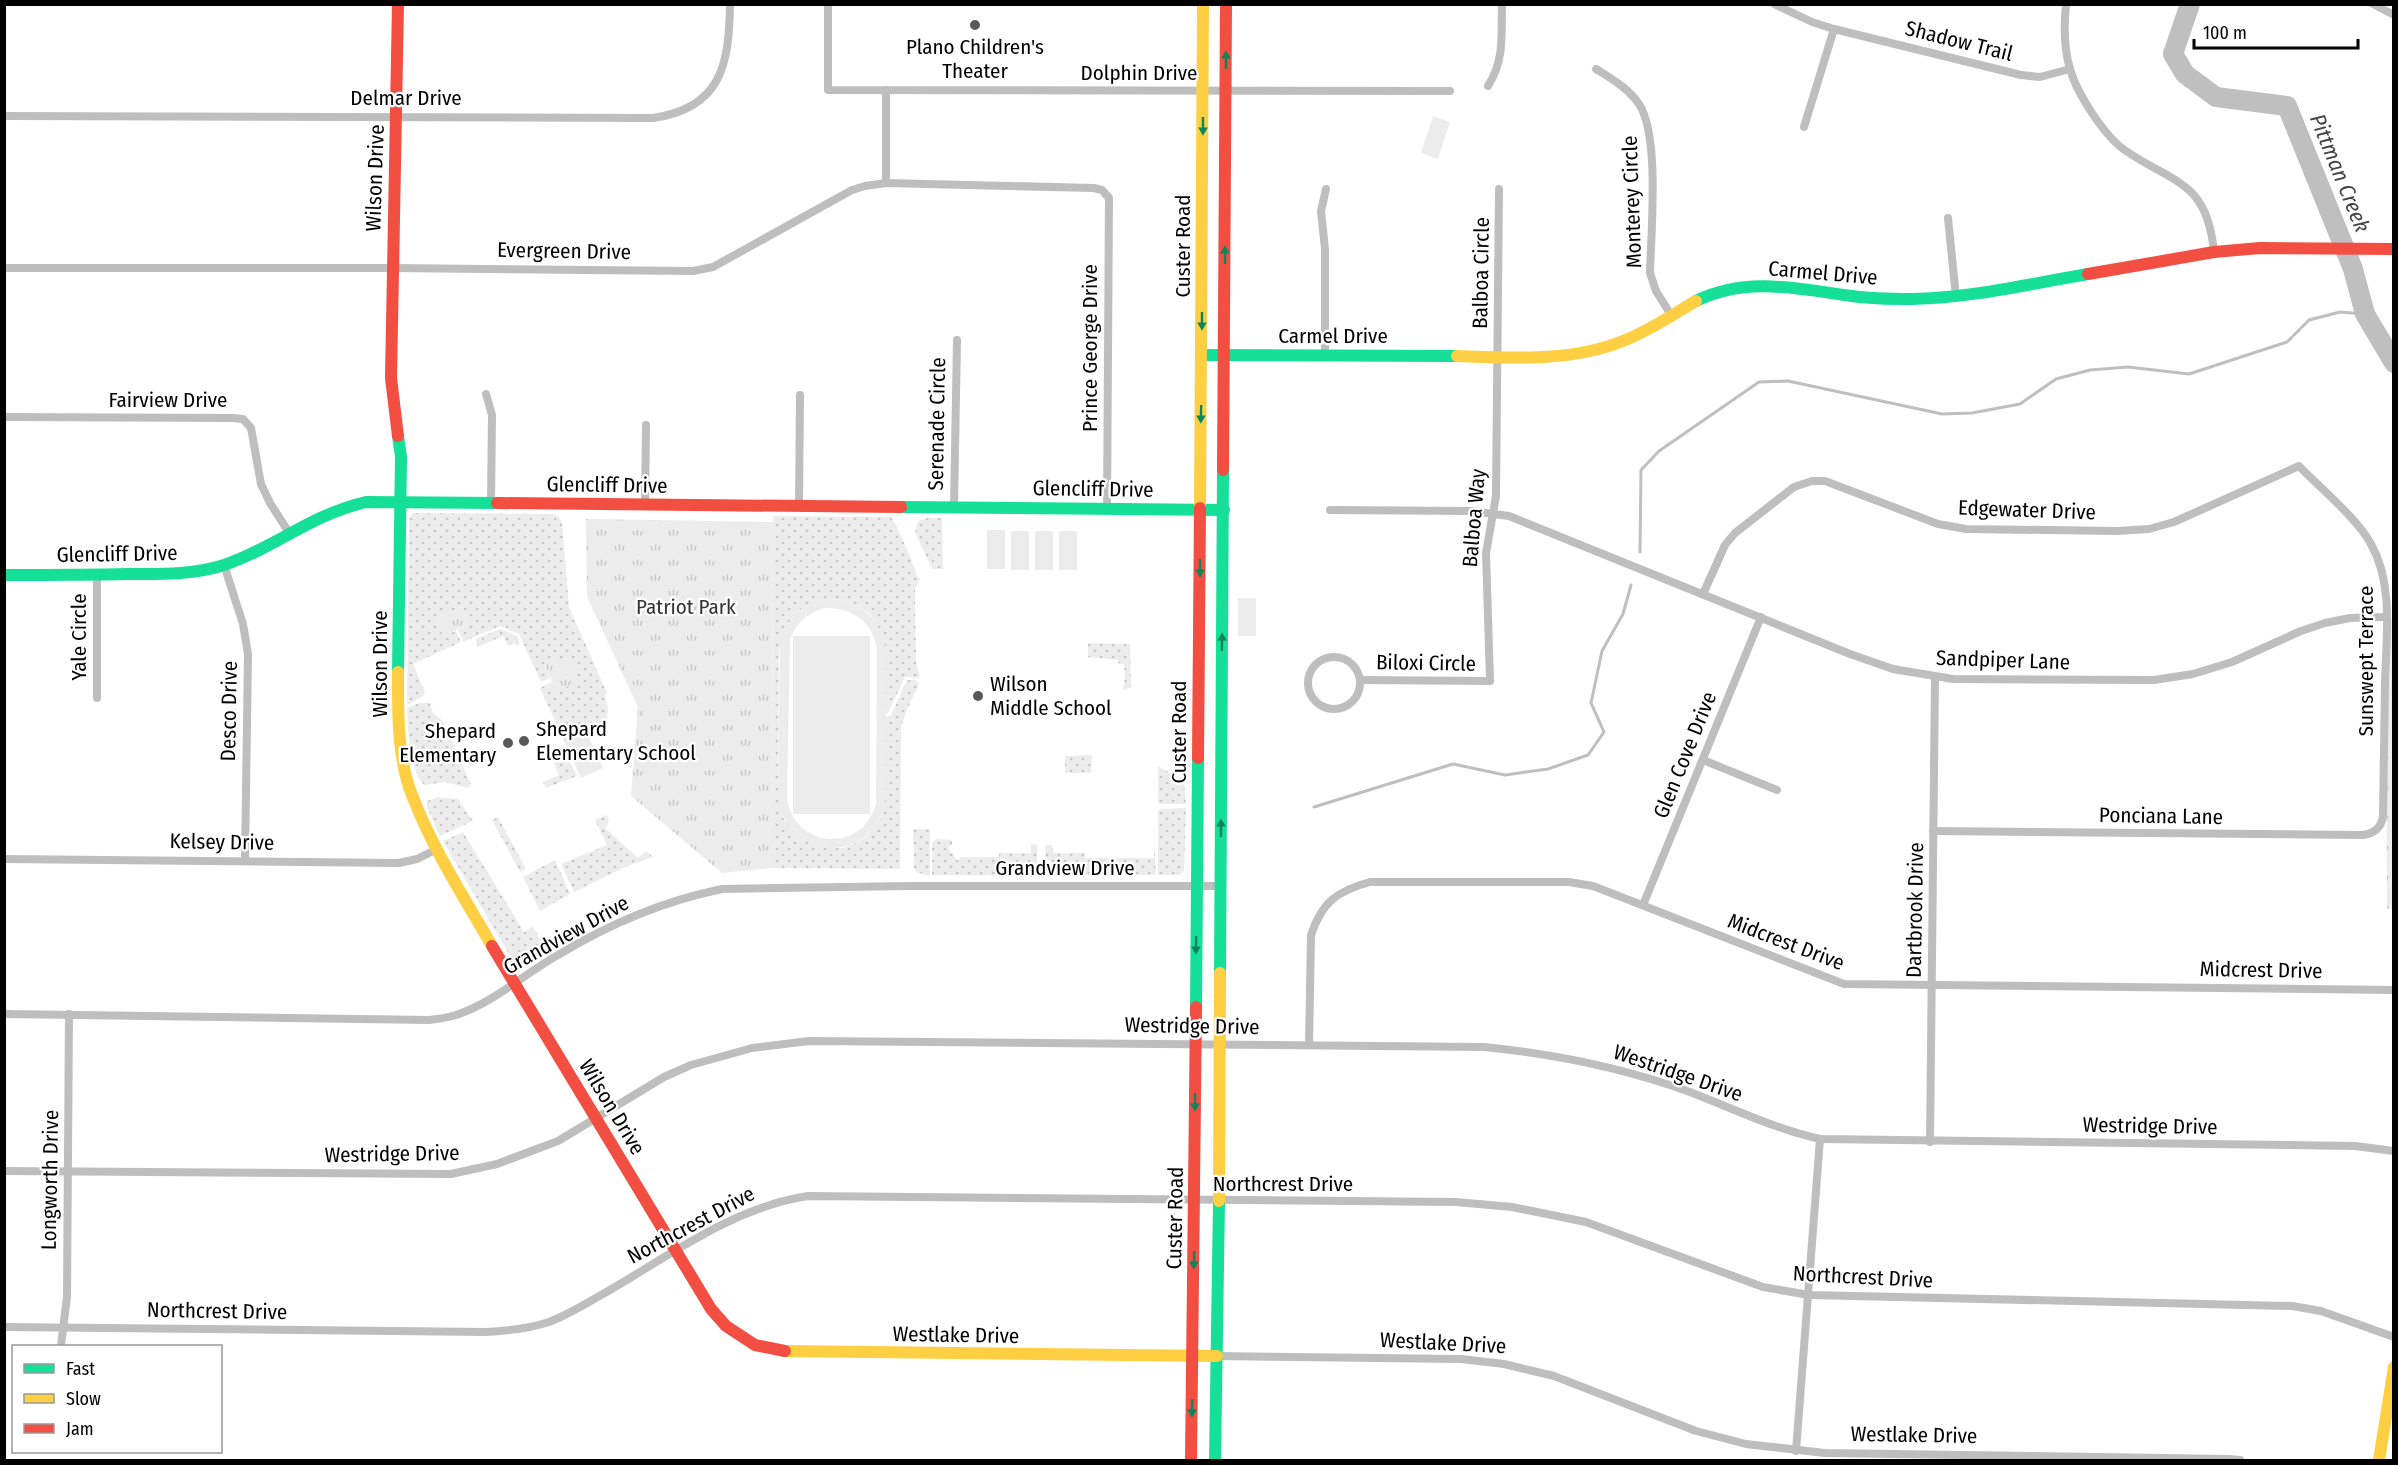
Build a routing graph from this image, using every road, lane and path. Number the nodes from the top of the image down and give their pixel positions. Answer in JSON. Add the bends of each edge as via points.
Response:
{"nodes":[{"id":1,"x":398,"y":4,"type":"edge"},
{"id":2,"x":730,"y":4,"type":"edge"},
{"id":3,"x":828,"y":4,"type":"edge"},
{"id":4,"x":1203,"y":4,"type":"edge"},
{"id":5,"x":1226,"y":4,"type":"edge"},
{"id":6,"x":1502,"y":4,"type":"edge"},
{"id":7,"x":1774,"y":4,"type":"edge"},
{"id":8,"x":2066,"y":4,"type":"edge"},
{"id":9,"x":2373,"y":4,"type":"edge"},
{"id":10,"x":2394,"y":15,"type":"edge"},
{"id":11,"x":1834,"y":29,"type":"junction"},
{"id":12,"x":1596,"y":69,"type":"dead end"},
{"id":13,"x":2070,"y":69,"type":"junction"},
{"id":14,"x":1488,"y":86,"type":"dead end"},
{"id":15,"x":886,"y":90,"type":"junction"},
{"id":16,"x":1450,"y":91,"type":"dead end"},
{"id":17,"x":1203,"y":92,"type":"junction"},
{"id":18,"x":1226,"y":92,"type":"junction"},
{"id":19,"x":4,"y":116,"type":"edge"},
{"id":20,"x":396,"y":116,"type":"junction"},
{"id":21,"x":1804,"y":127,"type":"dead end"},
{"id":22,"x":886,"y":183,"type":"junction"},
{"id":23,"x":1326,"y":189,"type":"dead end"},
{"id":24,"x":1499,"y":189,"type":"dead end"},
{"id":25,"x":1102,"y":190,"type":"joint"},
{"id":26,"x":1948,"y":218,"type":"dead end"},
{"id":27,"x":2394,"y":249,"type":"edge"},
{"id":28,"x":2214,"y":252,"type":"junction"},
{"id":29,"x":392,"y":267,"type":"junction"},
{"id":30,"x":4,"y":268,"type":"edge"},
{"id":31,"x":1956,"y":297,"type":"junction"},
{"id":32,"x":1671,"y":315,"type":"junction"},
{"id":33,"x":957,"y":340,"type":"dead end"},
{"id":34,"x":1202,"y":355,"type":"junction"},
{"id":35,"x":1224,"y":355,"type":"junction"},
{"id":36,"x":1325,"y":355,"type":"junction"},
{"id":37,"x":1498,"y":357,"type":"junction"},
{"id":38,"x":486,"y":394,"type":"dead end"},
{"id":39,"x":800,"y":395,"type":"dead end"},
{"id":40,"x":4,"y":417,"type":"edge"},
{"id":41,"x":646,"y":425,"type":"dead end"},
{"id":42,"x":2292,"y":470,"type":"joint"},
{"id":43,"x":400,"y":502,"type":"junction"},
{"id":44,"x":491,"y":503,"type":"junction"},
{"id":45,"x":645,"y":505,"type":"junction"},
{"id":46,"x":799,"y":506,"type":"junction"},
{"id":47,"x":954,"y":507,"type":"junction"},
{"id":48,"x":1107,"y":509,"type":"junction"},
{"id":49,"x":1200,"y":510,"type":"junction"},
{"id":50,"x":1224,"y":510,"type":"junction"},
{"id":51,"x":1330,"y":510,"type":"dead end"},
{"id":52,"x":1494,"y":513,"type":"junction"},
{"id":53,"x":288,"y":531,"type":"junction"},
{"id":54,"x":224,"y":565,"type":"junction"},
{"id":55,"x":4,"y":575,"type":"edge"},
{"id":56,"x":97,"y":575,"type":"junction"},
{"id":57,"x":1703,"y":594,"type":"junction"},
{"id":58,"x":1761,"y":617,"type":"junction"},
{"id":59,"x":2386,"y":617,"type":"junction"},
{"id":60,"x":1935,"y":678,"type":"junction"},
{"id":61,"x":1360,"y":680,"type":"junction"},
{"id":62,"x":1491,"y":681,"type":"joint"},
{"id":63,"x":97,"y":698,"type":"dead end"},
{"id":64,"x":1703,"y":760,"type":"junction"},
{"id":65,"x":1776,"y":790,"type":"dead end"},
{"id":66,"x":2382,"y":822,"type":"joint"},
{"id":67,"x":1934,"y":831,"type":"junction"},
{"id":68,"x":437,"y":849,"type":"junction"},
{"id":69,"x":4,"y":858,"type":"edge"},
{"id":70,"x":245,"y":860,"type":"junction"},
{"id":71,"x":1197,"y":886,"type":"junction"},
{"id":72,"x":1220,"y":886,"type":"junction"},
{"id":73,"x":1643,"y":905,"type":"junction"},
{"id":74,"x":514,"y":984,"type":"junction"},
{"id":75,"x":1932,"y":985,"type":"junction"},
{"id":76,"x":2394,"y":990,"type":"edge"},
{"id":77,"x":4,"y":1014,"type":"edge"},
{"id":78,"x":69,"y":1014,"type":"junction"},
{"id":79,"x":1195,"y":1044,"type":"junction"},
{"id":80,"x":1219,"y":1044,"type":"junction"},
{"id":81,"x":1309,"y":1045,"type":"junction"},
{"id":82,"x":596,"y":1118,"type":"junction"},
{"id":83,"x":1820,"y":1139,"type":"junction"},
{"id":84,"x":1930,"y":1142,"type":"junction"},
{"id":85,"x":2394,"y":1151,"type":"edge"},
{"id":86,"x":4,"y":1171,"type":"edge"},
{"id":87,"x":69,"y":1171,"type":"junction"},
{"id":88,"x":1195,"y":1201,"type":"junction"},
{"id":89,"x":1219,"y":1201,"type":"junction"},
{"id":90,"x":675,"y":1251,"type":"junction"},
{"id":91,"x":1809,"y":1295,"type":"junction"},
{"id":92,"x":4,"y":1327,"type":"edge"},
{"id":93,"x":62,"y":1327,"type":"junction"},
{"id":94,"x":2394,"y":1337,"type":"edge"},
{"id":95,"x":61,"y":1345,"type":"edge"},
{"id":96,"x":1192,"y":1356,"type":"junction"},
{"id":97,"x":1217,"y":1356,"type":"junction"},
{"id":98,"x":2394,"y":1367,"type":"edge"},
{"id":99,"x":1797,"y":1451,"type":"junction"},
{"id":100,"x":1191,"y":1461,"type":"edge"},
{"id":101,"x":1215,"y":1461,"type":"edge"},
{"id":102,"x":2240,"y":1461,"type":"edge"},
{"id":103,"x":2379,"y":1461,"type":"edge"}],
"edges":[{"from":1,"to":20,"type":"street","name":"Wilson Drive"},
{"from":2,"to":20,"type":"street","name":"Delmar Drive","via":[[729,44],[722,71],[708,93],[679,112],[653,118]]},
{"from":3,"to":15,"type":"street","name":"Dolphin Drive","via":[[828,90]]},
{"from":4,"to":17,"type":"street","name":"Custer Road"},
{"from":18,"to":5,"type":"street","name":"Custer Road","one_way":true},
{"from":6,"to":14,"type":"street","via":[[1501,56],[1498,71]]},
{"from":7,"to":11,"type":"street","name":"Shadow Trail"},
{"from":8,"to":13,"type":"street"},
{"from":9,"to":10,"type":"street"},
{"from":11,"to":13,"type":"street","name":"Shadow Trail","via":[[2021,75],[2040,77]]},
{"from":11,"to":21,"type":"street"},
{"from":12,"to":32,"type":"street","name":"Monterey Circle","via":[[1629,91],[1647,120],[1652,142],[1650,273]]},
{"from":13,"to":28,"type":"street","via":[[2101,127],[2124,150],[2198,198],[2212,226]]},
{"from":15,"to":17,"type":"street","name":"Dolphin Drive"},
{"from":15,"to":22,"type":"street"},
{"from":16,"to":18,"type":"street","name":"Dolphin Drive"},
{"from":17,"to":18,"type":"street","name":"Dolphin Drive"},
{"from":17,"to":34,"type":"street","name":"Custer Road","one_way":true},
{"from":35,"to":18,"type":"street","name":"Custer Road","one_way":true},
{"from":19,"to":20,"type":"street","name":"Delmar Drive"},
{"from":20,"to":29,"type":"street","name":"Wilson Drive"},
{"from":22,"to":25,"type":"street","name":"Evergreen Drive"},
{"from":22,"to":29,"type":"street","name":"Evergreen Drive","via":[[852,190],[704,270]]},
{"from":23,"to":36,"type":"street","via":[[1321,211]]},
{"from":24,"to":37,"type":"street","name":"Balboa Circle"},
{"from":25,"to":48,"type":"street","name":"Prince George Drive","via":[[1109,198]]},
{"from":26,"to":31,"type":"street"},
{"from":27,"to":28,"type":"street","name":"Carmel Drive"},
{"from":28,"to":31,"type":"street","name":"Carmel Drive"},
{"from":29,"to":30,"type":"street","name":"Evergreen Drive"},
{"from":29,"to":43,"type":"street","name":"Wilson Drive","via":[[391,378],[401,457]]},
{"from":31,"to":32,"type":"street","name":"Carmel Drive","via":[[1866,298],[1776,285],[1744,286],[1714,292]]},
{"from":32,"to":37,"type":"street","name":"Carmel Drive","via":[[1627,340],[1594,351],[1534,358]]},
{"from":33,"to":47,"type":"street","name":"Serenade Circle"},
{"from":34,"to":35,"type":"street","name":"Carmel Drive"},
{"from":34,"to":49,"type":"street","name":"Custer Road","one_way":true},
{"from":35,"to":36,"type":"street","name":"Carmel Drive"},
{"from":35,"to":50,"type":"street","name":"Custer Road"},
{"from":36,"to":37,"type":"street","name":"Carmel Drive"},
{"from":37,"to":52,"type":"street","name":"Balboa Way"},
{"from":38,"to":44,"type":"street","via":[[492,416]]},
{"from":39,"to":46,"type":"street"},
{"from":40,"to":53,"type":"street","name":"Fairview Drive","via":[[243,419],[251,428],[261,484]]},
{"from":41,"to":45,"type":"street"},
{"from":42,"to":57,"type":"street","name":"Edgewater Drive","via":[[2174,522],[2149,529],[2117,531],[1956,527],[1917,517],[1825,481],[1812,481],[1794,488],[1735,533],[1718,558]]},
{"from":42,"to":59,"type":"street","name":"Sunswept Terrace","via":[[2299,466],[2370,542],[2385,584]]},
{"from":43,"to":44,"type":"street","name":"Glencliff Drive"},
{"from":43,"to":53,"type":"street","name":"Glencliff Drive","via":[[343,506]]},
{"from":43,"to":68,"type":"street","name":"Wilson Drive","via":[[400,744],[412,798]]},
{"from":44,"to":45,"type":"street","name":"Glencliff Drive"},
{"from":45,"to":46,"type":"street","name":"Glencliff Drive"},
{"from":46,"to":47,"type":"street","name":"Glencliff Drive"},
{"from":47,"to":48,"type":"street","name":"Glencliff Drive"},
{"from":48,"to":49,"type":"street","name":"Glencliff Drive"},
{"from":49,"to":50,"type":"street","name":"Glencliff Drive"},
{"from":49,"to":71,"type":"street","name":"Custer Road","one_way":true},
{"from":72,"to":50,"type":"street","name":"Custer Road","one_way":true},
{"from":51,"to":52,"type":"street","name":"Sandpiper Lane"},
{"from":52,"to":57,"type":"street","name":"Sandpiper Lane"},
{"from":52,"to":62,"type":"street","name":"Balboa Way","via":[[1486,553]]},
{"from":53,"to":54,"type":"street","name":"Glencliff Drive"},
{"from":54,"to":56,"type":"street","name":"Glencliff Drive","via":[[178,573]]},
{"from":54,"to":70,"type":"street","name":"Desco Drive","via":[[248,654]]},
{"from":55,"to":56,"type":"street","name":"Glencliff Drive"},
{"from":56,"to":63,"type":"street","name":"Yale Circle"},
{"from":57,"to":58,"type":"street","name":"Sandpiper Lane"},
{"from":58,"to":60,"type":"street","name":"Sandpiper Lane","via":[[1871,662]]},
{"from":58,"to":64,"type":"street","name":"Glen Cove Drive"},
{"from":59,"to":60,"type":"street","name":"Sandpiper Lane","via":[[2325,623],[2232,662],[2154,680]]},
{"from":59,"to":66,"type":"street","name":"Sunswept Terrace"},
{"from":60,"to":67,"type":"street","name":"Dartbrook Drive"},
{"from":61,"to":61,"type":"street","name":"Biloxi Circle","via":[[1350,663],[1331,657],[1314,667],[1309,687],[1319,704],[1338,709],[1355,699]]},
{"from":61,"to":62,"type":"street","name":"Biloxi Circle"},
{"from":64,"to":65,"type":"street"},
{"from":64,"to":73,"type":"street","name":"Glen Cove Drive"},
{"from":66,"to":67,"type":"street","name":"Ponciana Lane","via":[[2375,832],[2363,836]]},
{"from":67,"to":75,"type":"street","name":"Dartbrook Drive"},
{"from":68,"to":70,"type":"street","name":"Kelsey Drive","via":[[399,863]]},
{"from":68,"to":74,"type":"street","name":"Wilson Drive"},
{"from":69,"to":70,"type":"street","name":"Kelsey Drive"},
{"from":71,"to":72,"type":"street","name":"Grandview Drive"},
{"from":71,"to":74,"type":"street","name":"Grandview Drive","via":[[722,889],[676,901],[604,929]]},
{"from":71,"to":79,"type":"street","name":"Custer Road","one_way":true},
{"from":72,"to":80,"type":"street","name":"Custer Road"},
{"from":73,"to":75,"type":"street","name":"Midcrest Drive","via":[[1844,984]]},
{"from":73,"to":81,"type":"street","name":"Midcrest Drive","via":[[1593,886],[1569,882],[1370,882],[1349,888],[1326,904],[1311,935]]},
{"from":74,"to":78,"type":"street","name":"Grandview Drive","via":[[456,1015],[429,1020]]},
{"from":74,"to":82,"type":"street","name":"Wilson Drive"},
{"from":75,"to":76,"type":"street","name":"Midcrest Drive"},
{"from":75,"to":84,"type":"street","name":"Dartbrook Drive"},
{"from":77,"to":78,"type":"street","name":"Grandview Drive"},
{"from":78,"to":87,"type":"street","name":"Longworth Drive"},
{"from":79,"to":80,"type":"street","name":"Westridge Drive"},
{"from":79,"to":82,"type":"street","name":"Westridge Drive","via":[[779,1043],[691,1065]]},
{"from":79,"to":88,"type":"street","name":"Custer Road","one_way":true},
{"from":80,"to":81,"type":"street","name":"Westridge Drive"},
{"from":80,"to":89,"type":"street","name":"Custer Road"},
{"from":81,"to":83,"type":"street","name":"Westridge Drive","via":[[1484,1047],[1580,1060],[1680,1089],[1791,1132]]},
{"from":82,"to":87,"type":"street","name":"Westridge Drive","via":[[558,1142],[525,1156],[451,1174]]},
{"from":82,"to":90,"type":"street","name":"Wilson Drive"},
{"from":83,"to":84,"type":"street","name":"Westridge Drive"},
{"from":83,"to":91,"type":"street"},
{"from":84,"to":85,"type":"street","name":"Westridge Drive","via":[[2355,1146]]},
{"from":86,"to":87,"type":"street","name":"Westridge Drive"},
{"from":87,"to":93,"type":"street","name":"Longworth Drive","via":[[67,1296]]},
{"from":88,"to":89,"type":"street","name":"Northcrest Drive"},
{"from":88,"to":90,"type":"street","name":"Northcrest Drive","via":[[808,1196],[749,1211]]},
{"from":88,"to":96,"type":"street","name":"Custer Road","one_way":true},
{"from":89,"to":91,"type":"street","name":"Northcrest Drive","via":[[1456,1202],[1512,1207],[1586,1222],[1763,1287]]},
{"from":89,"to":97,"type":"street","name":"Custer Road"},
{"from":90,"to":93,"type":"street","name":"Northcrest Drive","via":[[577,1309],[517,1330]]},
{"from":90,"to":96,"type":"street","name":"Westlake Drive","via":[[726,1326],[769,1350]]},
{"from":91,"to":94,"type":"street","name":"Northcrest Drive","via":[[2292,1306],[2321,1311]]},
{"from":91,"to":99,"type":"street"},
{"from":92,"to":93,"type":"street","name":"Northcrest Drive"},
{"from":93,"to":95,"type":"street","name":"Longworth Drive"},
{"from":96,"to":97,"type":"street","name":"Westlake Drive"},
{"from":96,"to":100,"type":"street","name":"Custer Road","one_way":true},
{"from":97,"to":99,"type":"street","name":"Westlake Drive","via":[[1461,1359],[1504,1364],[1554,1376],[1696,1431],[1746,1444]]},
{"from":97,"to":101,"type":"street","name":"Custer Road"},
{"from":98,"to":103,"type":"street"},
{"from":99,"to":102,"type":"street","name":"Westlake Drive"}]}
